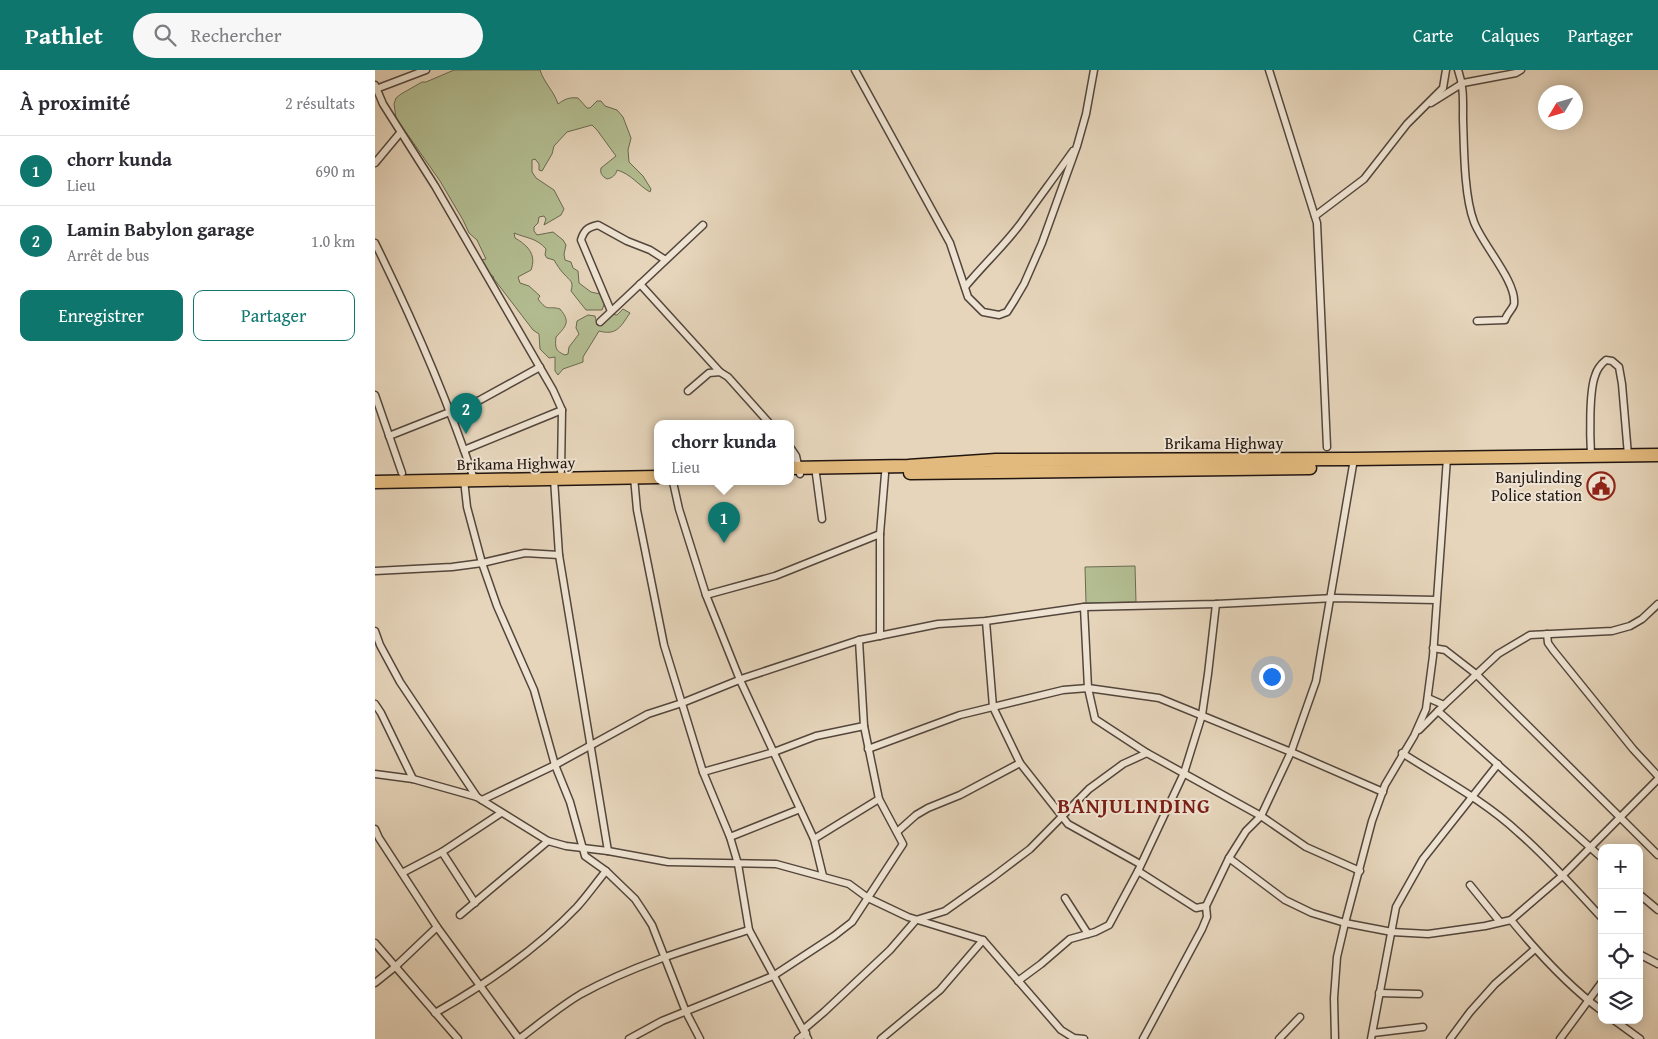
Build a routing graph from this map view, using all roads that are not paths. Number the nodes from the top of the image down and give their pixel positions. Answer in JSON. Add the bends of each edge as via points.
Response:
{"nodes":[{"id":1,"x":426,"y":70,"type":"edge"},
{"id":2,"x":855,"y":70,"type":"edge"},
{"id":3,"x":1094,"y":70,"type":"edge"},
{"id":4,"x":1269,"y":70,"type":"edge"},
{"id":5,"x":1445,"y":70,"type":"edge"},
{"id":6,"x":1458,"y":70,"type":"edge"},
{"id":7,"x":1521,"y":70,"type":"edge"},
{"id":8,"x":1463,"y":83,"type":"junction"},
{"id":9,"x":375,"y":87,"type":"edge"},
{"id":10,"x":1422,"y":109,"type":"junction"},
{"id":11,"x":400,"y":133,"type":"junction"},
{"id":12,"x":1077,"y":146,"type":"junction"},
{"id":13,"x":375,"y":163,"type":"edge"},
{"id":14,"x":1315,"y":216,"type":"junction"},
{"id":15,"x":703,"y":225,"type":"dead end"},
{"id":16,"x":375,"y":243,"type":"edge"},
{"id":17,"x":664,"y":259,"type":"junction"},
{"id":18,"x":639,"y":284,"type":"junction"},
{"id":19,"x":965,"y":287,"type":"junction"},
{"id":20,"x":611,"y":311,"type":"junction"},
{"id":21,"x":1477,"y":321,"type":"dead end"},
{"id":22,"x":599,"y":322,"type":"dead end"},
{"id":23,"x":540,"y":367,"type":"junction"},
{"id":24,"x":721,"y":372,"type":"junction"},
{"id":25,"x":688,"y":391,"type":"dead end"},
{"id":26,"x":375,"y":395,"type":"edge"},
{"id":27,"x":562,"y":410,"type":"junction"},
{"id":28,"x":450,"y":411,"type":"junction"},
{"id":29,"x":766,"y":420,"type":"edge"},
{"id":30,"x":389,"y":436,"type":"junction"},
{"id":31,"x":1327,"y":448,"type":"dead end"},
{"id":32,"x":464,"y":450,"type":"junction"},
{"id":33,"x":794,"y":452,"type":"edge"},
{"id":34,"x":1628,"y":455,"type":"junction"},
{"id":35,"x":1658,"y":455,"type":"edge"},
{"id":36,"x":1591,"y":456,"type":"junction"},
{"id":37,"x":1551,"y":460,"type":"junction"},
{"id":38,"x":1447,"y":462,"type":"junction"},
{"id":39,"x":1658,"y":462,"type":"edge"},
{"id":40,"x":1354,"y":463,"type":"junction"},
{"id":41,"x":654,"y":470,"type":"edge"},
{"id":42,"x":795,"y":471,"type":"edge"},
{"id":43,"x":403,"y":473,"type":"junction"},
{"id":44,"x":375,"y":474,"type":"edge"},
{"id":45,"x":816,"y":474,"type":"junction"},
{"id":46,"x":885,"y":474,"type":"junction"},
{"id":47,"x":557,"y":475,"type":"junction"},
{"id":48,"x":654,"y":476,"type":"edge"},
{"id":49,"x":470,"y":477,"type":"junction"},
{"id":50,"x":634,"y":477,"type":"junction"},
{"id":51,"x":375,"y":482,"type":"edge"},
{"id":52,"x":674,"y":485,"type":"edge"},
{"id":53,"x":821,"y":519,"type":"dead end"},
{"id":54,"x":881,"y":534,"type":"junction"},
{"id":55,"x":559,"y":555,"type":"junction"},
{"id":56,"x":482,"y":563,"type":"junction"},
{"id":57,"x":375,"y":571,"type":"edge"},
{"id":58,"x":706,"y":594,"type":"junction"},
{"id":59,"x":1331,"y":599,"type":"junction"},
{"id":60,"x":1436,"y":600,"type":"junction"},
{"id":61,"x":1216,"y":604,"type":"junction"},
{"id":62,"x":1658,"y":604,"type":"edge"},
{"id":63,"x":1084,"y":607,"type":"junction"},
{"id":64,"x":986,"y":620,"type":"junction"},
{"id":65,"x":375,"y":631,"type":"edge"},
{"id":66,"x":1547,"y":634,"type":"junction"},
{"id":67,"x":879,"y":636,"type":"junction"},
{"id":68,"x":859,"y":640,"type":"junction"},
{"id":69,"x":1433,"y":648,"type":"junction"},
{"id":70,"x":1476,"y":674,"type":"junction"},
{"id":71,"x":739,"y":680,"type":"junction"},
{"id":72,"x":1088,"y":688,"type":"junction"},
{"id":73,"x":1427,"y":698,"type":"junction"},
{"id":74,"x":682,"y":703,"type":"junction"},
{"id":75,"x":375,"y":704,"type":"edge"},
{"id":76,"x":1443,"y":704,"type":"junction"},
{"id":77,"x":993,"y":707,"type":"junction"},
{"id":78,"x":1438,"y":711,"type":"junction"},
{"id":79,"x":1201,"y":715,"type":"junction"},
{"id":80,"x":864,"y":726,"type":"junction"},
{"id":81,"x":1414,"y":736,"type":"junction"},
{"id":82,"x":591,"y":745,"type":"junction"},
{"id":83,"x":869,"y":749,"type":"junction"},
{"id":84,"x":774,"y":752,"type":"junction"},
{"id":85,"x":1291,"y":752,"type":"junction"},
{"id":86,"x":1147,"y":753,"type":"junction"},
{"id":87,"x":1402,"y":753,"type":"junction"},
{"id":88,"x":1020,"y":764,"type":"junction"},
{"id":89,"x":1499,"y":764,"type":"junction"},
{"id":90,"x":555,"y":765,"type":"junction"},
{"id":91,"x":703,"y":772,"type":"junction"},
{"id":92,"x":1184,"y":773,"type":"junction"},
{"id":93,"x":375,"y":774,"type":"edge"},
{"id":94,"x":1658,"y":778,"type":"edge"},
{"id":95,"x":413,"y":779,"type":"junction"},
{"id":96,"x":1383,"y":792,"type":"junction"},
{"id":97,"x":1473,"y":798,"type":"junction"},
{"id":98,"x":479,"y":799,"type":"junction"},
{"id":99,"x":879,"y":799,"type":"junction"},
{"id":100,"x":800,"y":810,"type":"junction"},
{"id":101,"x":501,"y":813,"type":"junction"},
{"id":102,"x":1261,"y":816,"type":"junction"},
{"id":103,"x":1620,"y":816,"type":"junction"},
{"id":104,"x":1062,"y":818,"type":"junction"},
{"id":105,"x":375,"y":829,"type":"edge"},
{"id":106,"x":897,"y":832,"type":"junction"},
{"id":107,"x":730,"y":837,"type":"junction"},
{"id":108,"x":814,"y":839,"type":"junction"},
{"id":109,"x":548,"y":841,"type":"junction"},
{"id":110,"x":1591,"y":847,"type":"junction"},
{"id":111,"x":583,"y":849,"type":"junction"},
{"id":112,"x":608,"y":851,"type":"junction"},
{"id":113,"x":442,"y":852,"type":"junction"},
{"id":114,"x":1598,"y":854,"type":"edge"},
{"id":115,"x":1658,"y":855,"type":"edge"},
{"id":116,"x":1229,"y":858,"type":"junction"},
{"id":117,"x":738,"y":864,"type":"junction"},
{"id":118,"x":1140,"y":864,"type":"junction"},
{"id":119,"x":606,"y":871,"type":"junction"},
{"id":120,"x":1138,"y":871,"type":"junction"},
{"id":121,"x":1360,"y":871,"type":"junction"},
{"id":122,"x":402,"y":873,"type":"junction"},
{"id":123,"x":823,"y":876,"type":"junction"},
{"id":124,"x":1562,"y":876,"type":"junction"},
{"id":125,"x":1469,"y":885,"type":"dead end"},
{"id":126,"x":1643,"y":897,"type":"edge"},
{"id":127,"x":868,"y":898,"type":"junction"},
{"id":128,"x":1065,"y":898,"type":"dead end"},
{"id":129,"x":475,"y":903,"type":"junction"},
{"id":130,"x":1206,"y":906,"type":"junction"},
{"id":131,"x":1658,"y":910,"type":"edge"},
{"id":132,"x":1598,"y":914,"type":"edge"},
{"id":133,"x":460,"y":915,"type":"dead end"},
{"id":134,"x":916,"y":920,"type":"junction"},
{"id":135,"x":1511,"y":920,"type":"junction"},
{"id":136,"x":1500,"y":922,"type":"junction"},
{"id":137,"x":1345,"y":923,"type":"junction"},
{"id":138,"x":437,"y":927,"type":"junction"},
{"id":139,"x":749,"y":930,"type":"junction"},
{"id":140,"x":1392,"y":932,"type":"junction"},
{"id":141,"x":1088,"y":934,"type":"junction"},
{"id":142,"x":983,"y":940,"type":"junction"},
{"id":143,"x":375,"y":943,"type":"edge"},
{"id":144,"x":1535,"y":949,"type":"junction"},
{"id":145,"x":1643,"y":956,"type":"edge"},
{"id":146,"x":664,"y":957,"type":"junction"},
{"id":147,"x":1658,"y":964,"type":"edge"},
{"id":148,"x":395,"y":967,"type":"junction"},
{"id":149,"x":773,"y":976,"type":"junction"},
{"id":150,"x":1018,"y":981,"type":"junction"},
{"id":151,"x":375,"y":983,"type":"edge"},
{"id":152,"x":480,"y":987,"type":"junction"},
{"id":153,"x":1598,"y":987,"type":"edge"},
{"id":154,"x":1379,"y":993,"type":"junction"},
{"id":155,"x":1419,"y":994,"type":"dead end"},
{"id":156,"x":1588,"y":1001,"type":"junction"},
{"id":157,"x":1598,"y":1008,"type":"edge"},
{"id":158,"x":686,"y":1012,"type":"junction"},
{"id":159,"x":435,"y":1013,"type":"junction"},
{"id":160,"x":1300,"y":1018,"type":"dead end"},
{"id":161,"x":1619,"y":1024,"type":"edge"},
{"id":162,"x":1423,"y":1027,"type":"dead end"},
{"id":163,"x":806,"y":1034,"type":"edge"},
{"id":164,"x":1372,"y":1036,"type":"edge"},
{"id":165,"x":638,"y":1037,"type":"edge"},
{"id":166,"x":458,"y":1039,"type":"edge"},
{"id":167,"x":629,"y":1039,"type":"edge"},
{"id":168,"x":700,"y":1039,"type":"edge"},
{"id":169,"x":798,"y":1039,"type":"edge"},
{"id":170,"x":881,"y":1039,"type":"edge"},
{"id":171,"x":1084,"y":1039,"type":"edge"},
{"id":172,"x":1143,"y":1039,"type":"edge"},
{"id":173,"x":1279,"y":1039,"type":"edge"},
{"id":174,"x":1335,"y":1039,"type":"edge"},
{"id":175,"x":1450,"y":1039,"type":"edge"},
{"id":176,"x":1560,"y":1039,"type":"edge"},
{"id":177,"x":1640,"y":1039,"type":"edge"}],
"edges":[{"from":1,"to":9,"type":"street"},
{"from":2,"to":19,"type":"street","via":[[950,243]]},
{"from":3,"to":12,"type":"street"},
{"from":4,"to":14,"type":"street"},
{"from":5,"to":10,"type":"street","via":[[1443,88]]},
{"from":6,"to":8,"type":"street"},
{"from":7,"to":8,"type":"street"},
{"from":8,"to":10,"type":"street"},
{"from":8,"to":21,"type":"street","via":[[1469,203],[1474,222],[1510,287],[1514,305],[1505,320]]},
{"from":9,"to":11,"type":"street"},
{"from":10,"to":14,"type":"street","via":[[1364,179]]},
{"from":11,"to":13,"type":"street"},
{"from":11,"to":23,"type":"street","via":[[435,186]]},
{"from":12,"to":19,"type":"street","via":[[1021,223]]},
{"from":12,"to":19,"type":"street","via":[[1042,244],[1025,284],[1007,312],[999,315],[983,312],[968,297]]},
{"from":14,"to":31,"type":"street"},
{"from":15,"to":17,"type":"street"},
{"from":16,"to":28,"type":"street"},
{"from":17,"to":18,"type":"street"},
{"from":17,"to":20,"type":"street","via":[[598,225],[589,227],[581,240]]},
{"from":18,"to":20,"type":"street"},
{"from":18,"to":24,"type":"street"},
{"from":20,"to":22,"type":"street"},
{"from":23,"to":27,"type":"street"},
{"from":23,"to":28,"type":"street","via":[[479,400]]},
{"from":24,"to":25,"type":"street","via":[[709,373]]},
{"from":24,"to":29,"type":"street"},
{"from":26,"to":30,"type":"street"},
{"from":27,"to":32,"type":"street"},
{"from":27,"to":47,"type":"street"},
{"from":28,"to":30,"type":"street"},
{"from":28,"to":32,"type":"street"},
{"from":30,"to":43,"type":"street"},
{"from":32,"to":49,"type":"street"},
{"from":33,"to":42,"type":"street","via":[[797,456]]},
{"from":34,"to":35,"type":"highway","name":"Brikama Highway"},
{"from":34,"to":36,"type":"highway","name":"Brikama Highway"},
{"from":34,"to":36,"type":"street","via":[[1619,367],[1606,360],[1595,374],[1593,384]]},
{"from":36,"to":37,"type":"highway","name":"Brikama Highway"},
{"from":37,"to":38,"type":"highway","name":"Brikama Highway"},
{"from":37,"to":39,"type":"highway","name":"Brikama Highway"},
{"from":38,"to":40,"type":"highway","name":"Brikama Highway"},
{"from":38,"to":60,"type":"street"},
{"from":40,"to":42,"type":"highway","name":"Brikama Highway","via":[[996,460]]},
{"from":40,"to":46,"type":"highway","name":"Brikama Highway"},
{"from":40,"to":59,"type":"street"},
{"from":41,"to":47,"type":"highway","name":"Brikama Highway"},
{"from":42,"to":45,"type":"highway","name":"Brikama Highway"},
{"from":43,"to":44,"type":"highway","name":"Brikama Highway"},
{"from":43,"to":49,"type":"highway","name":"Brikama Highway"},
{"from":45,"to":46,"type":"highway","name":"Brikama Highway"},
{"from":45,"to":53,"type":"street"},
{"from":46,"to":54,"type":"street"},
{"from":47,"to":49,"type":"highway","name":"Brikama Highway"},
{"from":47,"to":50,"type":"highway","name":"Brikama Highway"},
{"from":47,"to":55,"type":"street"},
{"from":48,"to":50,"type":"highway","name":"Brikama Highway"},
{"from":49,"to":51,"type":"highway","name":"Brikama Highway"},
{"from":49,"to":56,"type":"street","via":[[467,507]]},
{"from":50,"to":74,"type":"street","via":[[637,510],[664,645]]},
{"from":52,"to":58,"type":"street"},
{"from":54,"to":58,"type":"street","via":[[775,576]]},
{"from":54,"to":67,"type":"street"},
{"from":55,"to":56,"type":"street","via":[[525,553]]},
{"from":55,"to":82,"type":"street"},
{"from":56,"to":57,"type":"street"},
{"from":56,"to":90,"type":"street","via":[[534,690]]},
{"from":58,"to":71,"type":"street"},
{"from":59,"to":60,"type":"street"},
{"from":59,"to":61,"type":"street"},
{"from":59,"to":85,"type":"street","via":[[1316,681]]},
{"from":60,"to":69,"type":"street"},
{"from":61,"to":63,"type":"street"},
{"from":61,"to":79,"type":"street"},
{"from":62,"to":66,"type":"street","via":[[1642,619],[1612,631]]},
{"from":63,"to":64,"type":"street"},
{"from":63,"to":72,"type":"street"},
{"from":64,"to":67,"type":"street","via":[[938,624]]},
{"from":64,"to":77,"type":"street"},
{"from":65,"to":98,"type":"street","via":[[400,682]]},
{"from":66,"to":70,"type":"street","via":[[1530,635],[1499,654]]},
{"from":66,"to":94,"type":"street","via":[[1553,650]]},
{"from":67,"to":68,"type":"street"},
{"from":68,"to":71,"type":"street"},
{"from":68,"to":80,"type":"street"},
{"from":69,"to":70,"type":"street","via":[[1445,650]]},
{"from":69,"to":73,"type":"street"},
{"from":70,"to":76,"type":"street"},
{"from":70,"to":103,"type":"street"},
{"from":71,"to":74,"type":"street"},
{"from":71,"to":84,"type":"street"},
{"from":72,"to":77,"type":"street","via":[[1063,690]]},
{"from":72,"to":79,"type":"street","via":[[1159,698]]},
{"from":72,"to":86,"type":"street","via":[[1095,719]]},
{"from":73,"to":76,"type":"street"},
{"from":73,"to":81,"type":"street","via":[[1426,709]]},
{"from":74,"to":82,"type":"street","via":[[648,714]]},
{"from":74,"to":91,"type":"street"},
{"from":75,"to":95,"type":"street"},
{"from":76,"to":78,"type":"street"},
{"from":77,"to":83,"type":"street","via":[[960,715]]},
{"from":77,"to":88,"type":"street"},
{"from":78,"to":81,"type":"street"},
{"from":78,"to":89,"type":"street"},
{"from":79,"to":85,"type":"street"},
{"from":79,"to":92,"type":"street"},
{"from":80,"to":83,"type":"street"},
{"from":80,"to":84,"type":"street","via":[[817,736]]},
{"from":81,"to":87,"type":"street"},
{"from":82,"to":90,"type":"street"},
{"from":82,"to":112,"type":"street"},
{"from":83,"to":99,"type":"street"},
{"from":84,"to":91,"type":"street"},
{"from":84,"to":100,"type":"street"},
{"from":85,"to":96,"type":"street"},
{"from":85,"to":102,"type":"street"},
{"from":86,"to":92,"type":"street"},
{"from":86,"to":104,"type":"street","via":[[1105,776]]},
{"from":87,"to":96,"type":"street"},
{"from":87,"to":97,"type":"street"},
{"from":88,"to":104,"type":"street"},
{"from":88,"to":106,"type":"street","via":[[928,808]]},
{"from":89,"to":97,"type":"street"},
{"from":89,"to":110,"type":"street"},
{"from":90,"to":98,"type":"street"},
{"from":90,"to":111,"type":"street","via":[[570,802]]},
{"from":91,"to":107,"type":"street"},
{"from":92,"to":102,"type":"street"},
{"from":92,"to":118,"type":"street"},
{"from":93,"to":95,"type":"street"},
{"from":94,"to":103,"type":"street"},
{"from":95,"to":98,"type":"street"},
{"from":96,"to":121,"type":"street"},
{"from":97,"to":124,"type":"street","via":[[1519,832]]},
{"from":97,"to":140,"type":"street","via":[[1423,860],[1407,886],[1396,907]]},
{"from":98,"to":101,"type":"street"},
{"from":99,"to":106,"type":"street"},
{"from":99,"to":108,"type":"street"},
{"from":100,"to":107,"type":"street"},
{"from":100,"to":108,"type":"street"},
{"from":101,"to":109,"type":"street"},
{"from":101,"to":113,"type":"street"},
{"from":102,"to":116,"type":"street","via":[[1246,830]]},
{"from":102,"to":121,"type":"street","via":[[1306,847]]},
{"from":103,"to":110,"type":"street"},
{"from":103,"to":115,"type":"street"},
{"from":104,"to":118,"type":"street"},
{"from":104,"to":134,"type":"street","via":[[1030,849],[945,911]]},
{"from":105,"to":122,"type":"street"},
{"from":106,"to":127,"type":"street","via":[[903,844]]},
{"from":107,"to":117,"type":"street"},
{"from":108,"to":123,"type":"street"},
{"from":109,"to":111,"type":"street"},
{"from":109,"to":129,"type":"street"},
{"from":110,"to":114,"type":"street"},
{"from":110,"to":124,"type":"street"},
{"from":111,"to":112,"type":"street"},
{"from":111,"to":119,"type":"street","via":[[585,856]]},
{"from":112,"to":117,"type":"street","via":[[667,862]]},
{"from":113,"to":122,"type":"street"},
{"from":113,"to":129,"type":"street"},
{"from":116,"to":130,"type":"street"},
{"from":116,"to":137,"type":"street","via":[[1285,900]]},
{"from":117,"to":123,"type":"street","via":[[776,864]]},
{"from":117,"to":139,"type":"street"},
{"from":118,"to":120,"type":"street"},
{"from":119,"to":146,"type":"street","via":[[635,899],[652,925]]},
{"from":119,"to":152,"type":"street","via":[[560,924]]},
{"from":120,"to":130,"type":"street","via":[[1196,908]]},
{"from":120,"to":141,"type":"street","via":[[1109,925]]},
{"from":121,"to":137,"type":"street"},
{"from":122,"to":138,"type":"street"},
{"from":123,"to":127,"type":"street","via":[[849,884]]},
{"from":124,"to":132,"type":"street"},
{"from":124,"to":135,"type":"street"},
{"from":125,"to":136,"type":"street"},
{"from":126,"to":131,"type":"street"},
{"from":127,"to":134,"type":"street"},
{"from":127,"to":149,"type":"street","via":[[852,922]]},
{"from":128,"to":141,"type":"street"},
{"from":129,"to":133,"type":"street"},
{"from":130,"to":172,"type":"street","via":[[1207,917],[1202,929]]},
{"from":134,"to":142,"type":"street"},
{"from":134,"to":163,"type":"street"},
{"from":135,"to":136,"type":"street"},
{"from":135,"to":144,"type":"street"},
{"from":136,"to":140,"type":"street","via":[[1429,934]]},
{"from":137,"to":140,"type":"street"},
{"from":137,"to":174,"type":"street","via":[[1337,957]]},
{"from":138,"to":148,"type":"street"},
{"from":138,"to":152,"type":"street"},
{"from":139,"to":146,"type":"street"},
{"from":139,"to":149,"type":"street"},
{"from":140,"to":154,"type":"street"},
{"from":141,"to":150,"type":"street","via":[[1070,939]]},
{"from":142,"to":150,"type":"street"},
{"from":142,"to":170,"type":"street","via":[[940,990]]},
{"from":143,"to":148,"type":"street"},
{"from":144,"to":156,"type":"street"},
{"from":144,"to":175,"type":"street","via":[[1495,984]]},
{"from":145,"to":147,"type":"street"},
{"from":146,"to":152,"type":"street","via":[[580,995],[519,1039]]},
{"from":146,"to":158,"type":"street"},
{"from":148,"to":151,"type":"street"},
{"from":148,"to":159,"type":"street"},
{"from":149,"to":158,"type":"street"},
{"from":149,"to":163,"type":"street"},
{"from":150,"to":171,"type":"street","via":[[1061,1030],[1074,1038]]},
{"from":152,"to":159,"type":"street"},
{"from":153,"to":156,"type":"street"},
{"from":154,"to":155,"type":"street"},
{"from":154,"to":164,"type":"street"},
{"from":156,"to":157,"type":"street"},
{"from":156,"to":176,"type":"street"},
{"from":158,"to":165,"type":"street","via":[[661,1021]]},
{"from":158,"to":168,"type":"street"},
{"from":159,"to":166,"type":"street"},
{"from":160,"to":173,"type":"street"},
{"from":161,"to":177,"type":"street"},
{"from":162,"to":164,"type":"street"},
{"from":163,"to":169,"type":"street"},
{"from":165,"to":167,"type":"street"}]}
